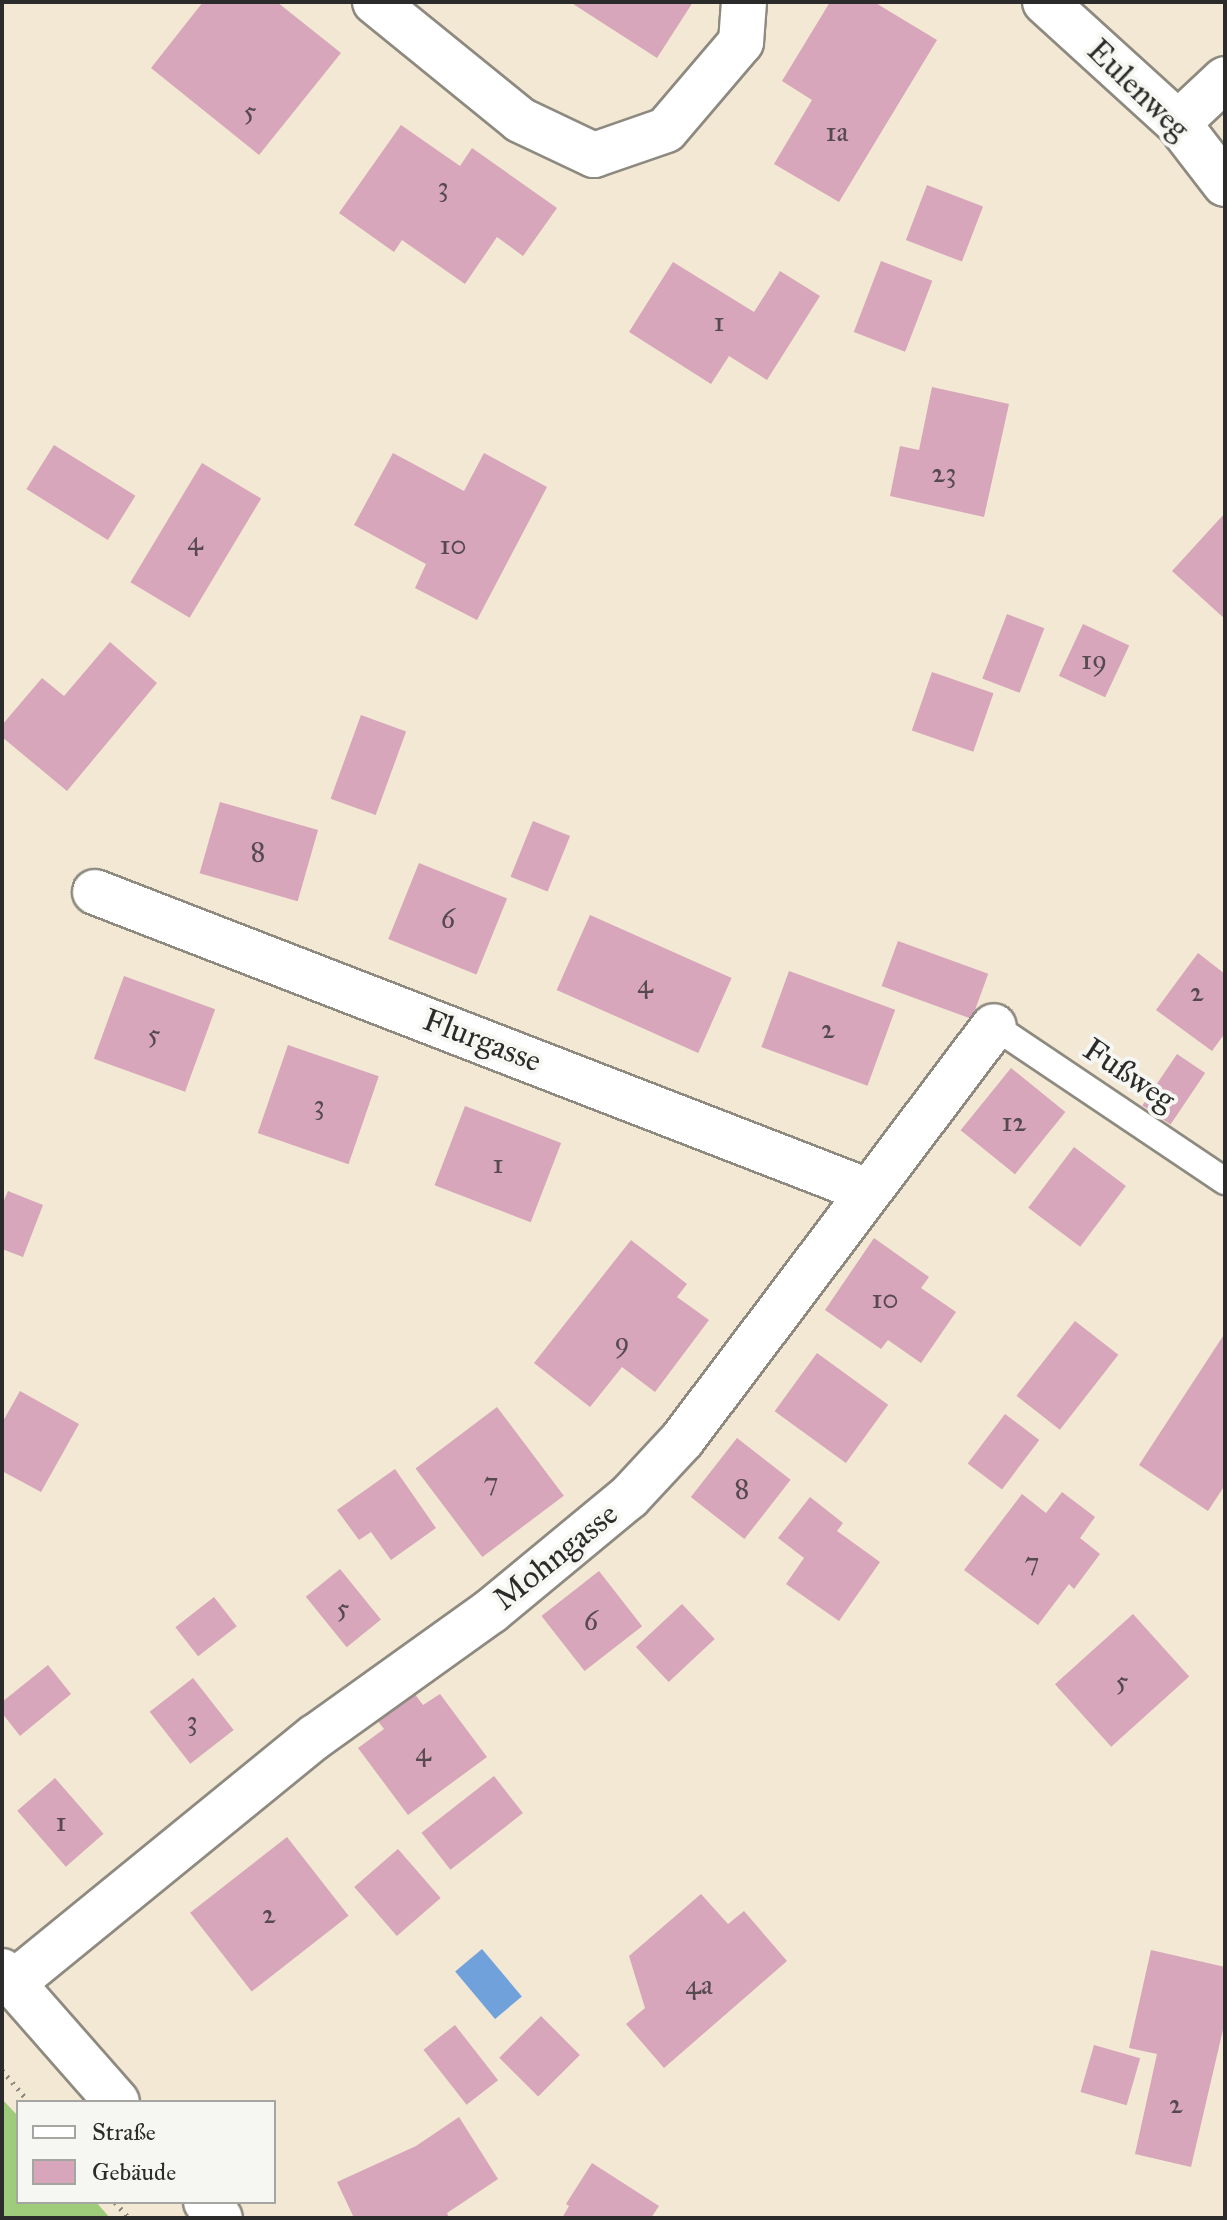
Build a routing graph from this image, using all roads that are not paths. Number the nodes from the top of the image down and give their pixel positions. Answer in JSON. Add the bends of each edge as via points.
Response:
{"nodes":[{"id":1,"x":375,"y":2,"type":"edge"},
{"id":2,"x":744,"y":2,"type":"edge"},
{"id":3,"x":1045,"y":2,"type":"edge"},
{"id":4,"x":1225,"y":79,"type":"edge"},
{"id":5,"x":1178,"y":123,"type":"junction"},
{"id":6,"x":1225,"y":184,"type":"edge"},
{"id":7,"x":95,"y":892,"type":"dead end"},
{"id":8,"x":994,"y":1026,"type":"joint"},
{"id":9,"x":1225,"y":1181,"type":"edge"},
{"id":10,"x":868,"y":1191,"type":"junction"},
{"id":11,"x":8,"y":1977,"type":"edge"},
{"id":12,"x":115,"y":2100,"type":"edge"}],
"edges":[{"from":1,"to":2,"type":"street","via":[[520,120],[594,155],[666,130],[741,42]]},
{"from":3,"to":5,"type":"street","name":"Eulenweg"},
{"from":4,"to":5,"type":"street"},
{"from":5,"to":6,"type":"street","name":"Eulenweg"},
{"from":7,"to":10,"type":"street","name":"Flurgasse"},
{"from":8,"to":9,"type":"lane","name":"Fußweg"},
{"from":8,"to":10,"type":"street","name":"Mohngasse"},
{"from":10,"to":11,"type":"street","name":"Mohngasse","via":[[682,1440],[629,1497],[491,1611],[315,1737]]},
{"from":11,"to":12,"type":"street"}]}
